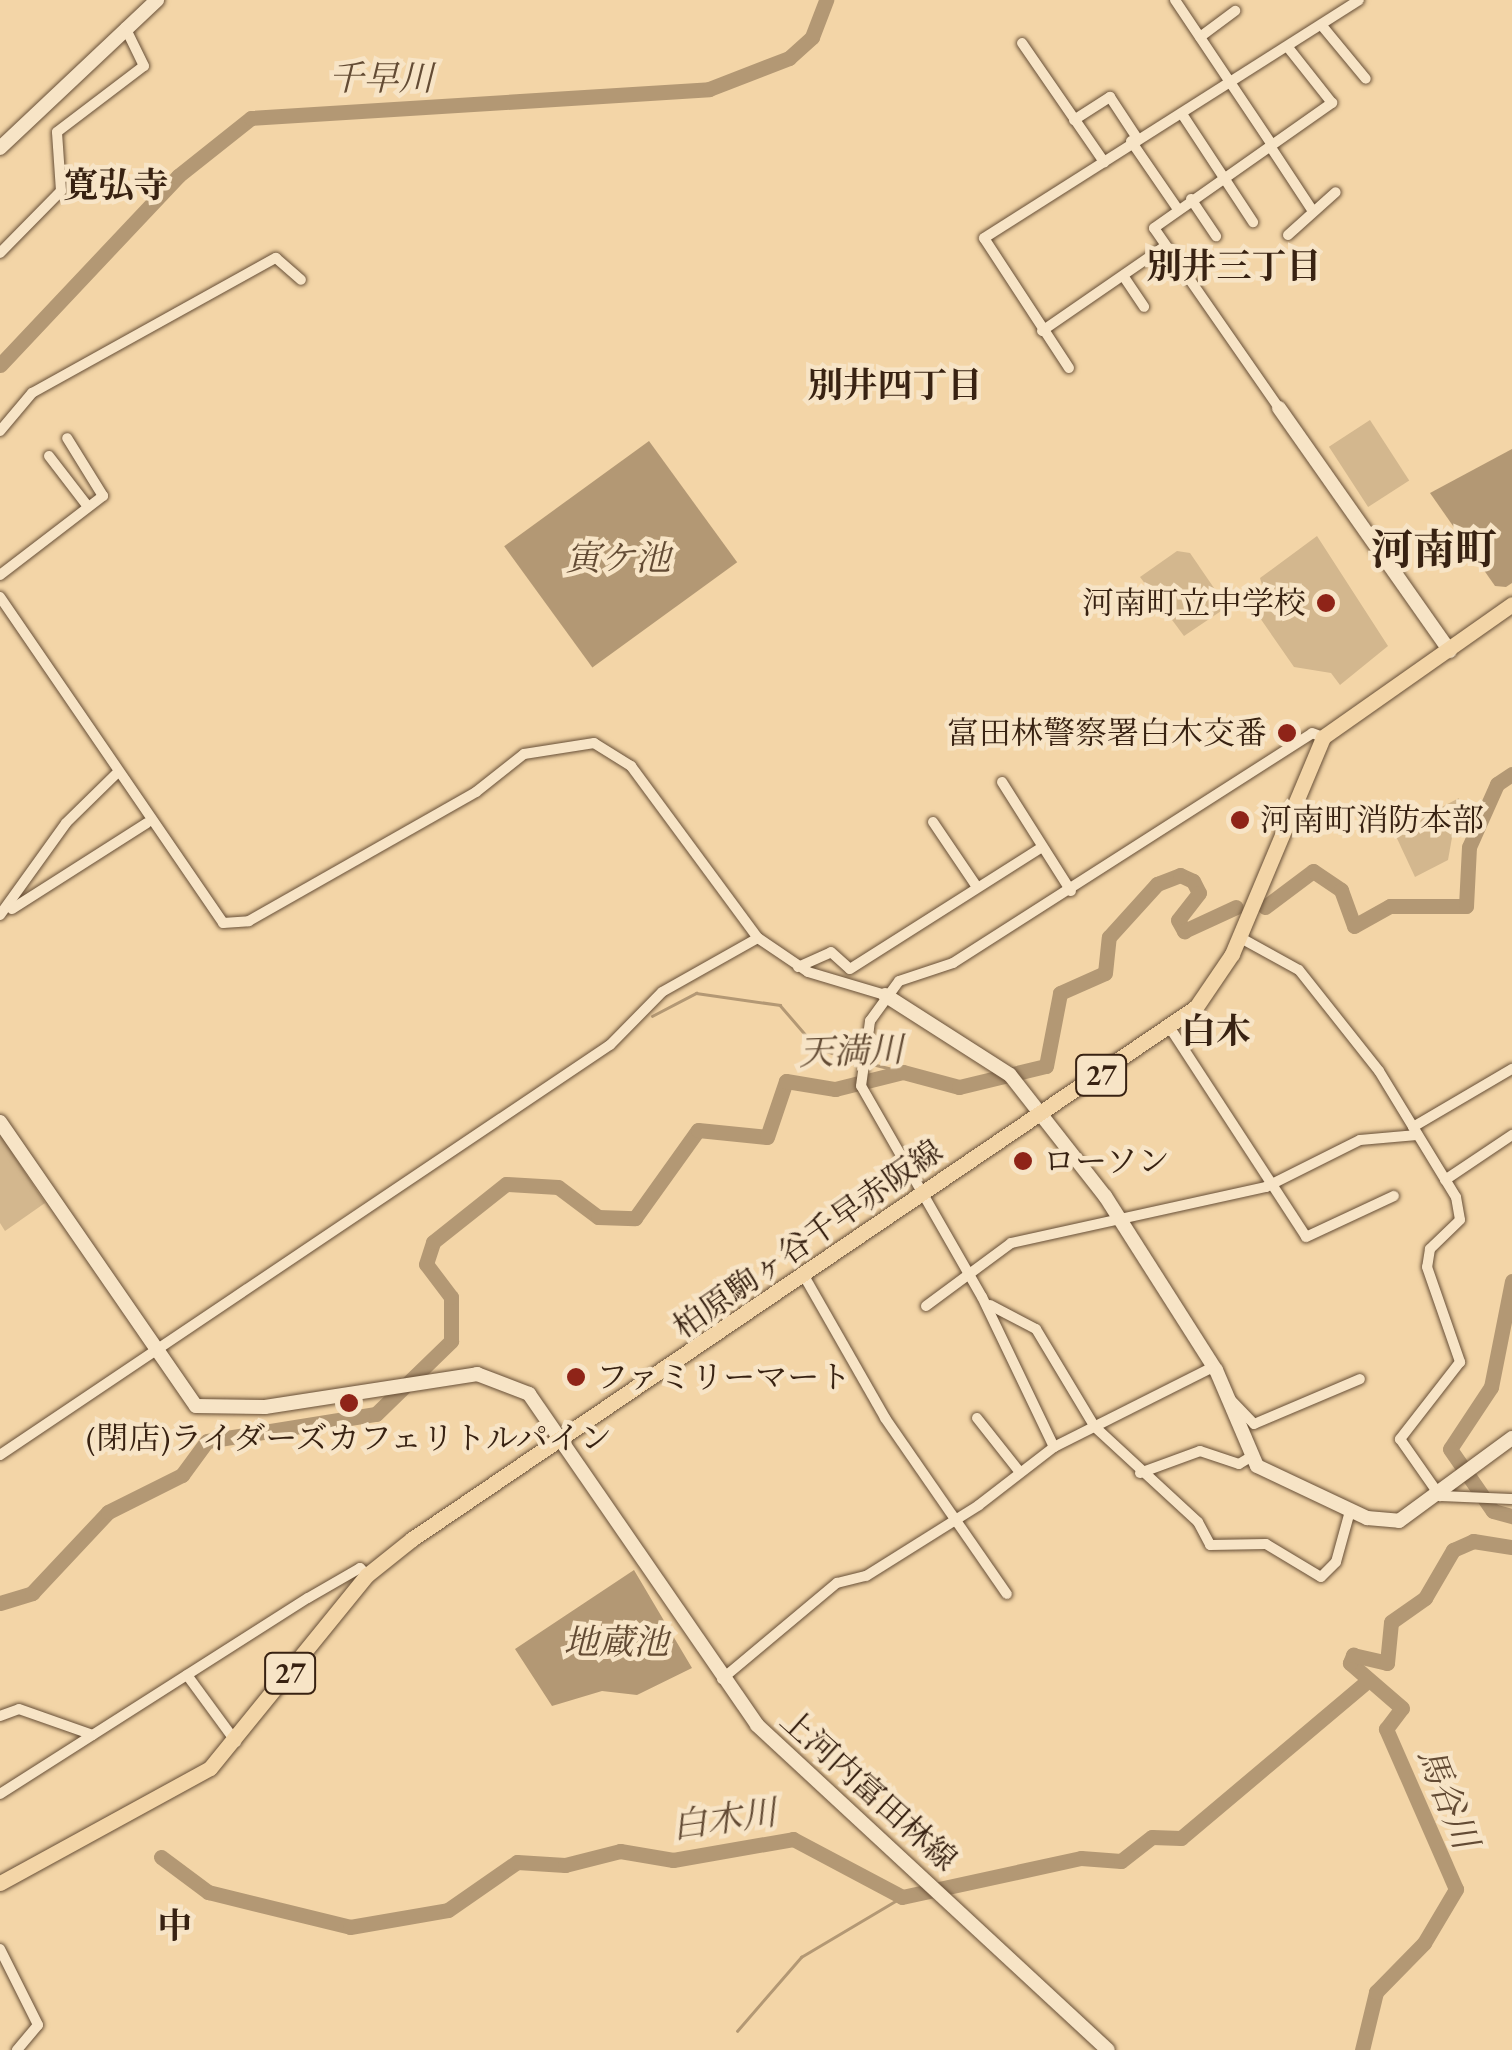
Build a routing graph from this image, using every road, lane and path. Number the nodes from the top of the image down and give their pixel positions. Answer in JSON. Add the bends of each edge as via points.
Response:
{"nodes":[{"id":1,"x":157,"y":0,"type":"edge"},
{"id":2,"x":1176,"y":0,"type":"edge"},
{"id":3,"x":1355,"y":1,"type":"edge"},
{"id":4,"x":1235,"y":11,"type":"dead end"},
{"id":5,"x":124,"y":27,"type":"junction"},
{"id":6,"x":1322,"y":28,"type":"junction"},
{"id":7,"x":1200,"y":37,"type":"junction"},
{"id":8,"x":1022,"y":43,"type":"dead end"},
{"id":9,"x":1290,"y":50,"type":"junction"},
{"id":10,"x":1366,"y":79,"type":"dead end"},
{"id":11,"x":1231,"y":88,"type":"junction"},
{"id":12,"x":1184,"y":117,"type":"junction"},
{"id":13,"x":1074,"y":120,"type":"junction"},
{"id":14,"x":1134,"y":140,"type":"junction"},
{"id":15,"x":1271,"y":146,"type":"junction"},
{"id":16,"x":0,"y":148,"type":"edge"},
{"id":17,"x":1104,"y":162,"type":"junction"},
{"id":18,"x":1222,"y":178,"type":"junction"},
{"id":19,"x":1336,"y":192,"type":"dead end"},
{"id":20,"x":1191,"y":199,"type":"junction"},
{"id":21,"x":1178,"y":208,"type":"junction"},
{"id":22,"x":1312,"y":210,"type":"junction"},
{"id":23,"x":1254,"y":222,"type":"dead end"},
{"id":24,"x":1288,"y":235,"type":"dead end"},
{"id":25,"x":1216,"y":236,"type":"dead end"},
{"id":26,"x":1165,"y":246,"type":"junction"},
{"id":27,"x":0,"y":253,"type":"edge"},
{"id":28,"x":1124,"y":276,"type":"junction"},
{"id":29,"x":301,"y":280,"type":"dead end"},
{"id":30,"x":1144,"y":307,"type":"dead end"},
{"id":31,"x":1042,"y":331,"type":"junction"},
{"id":32,"x":1069,"y":368,"type":"dead end"},
{"id":33,"x":1278,"y":408,"type":"joint"},
{"id":34,"x":0,"y":431,"type":"edge"},
{"id":35,"x":67,"y":438,"type":"dead end"},
{"id":36,"x":49,"y":456,"type":"dead end"},
{"id":37,"x":86,"y":504,"type":"junction"},
{"id":38,"x":0,"y":574,"type":"edge"},
{"id":39,"x":0,"y":597,"type":"edge"},
{"id":40,"x":1512,"y":604,"type":"edge"},
{"id":41,"x":1450,"y":651,"type":"junction"},
{"id":42,"x":1323,"y":737,"type":"junction"},
{"id":43,"x":116,"y":774,"type":"junction"},
{"id":44,"x":1002,"y":782,"type":"dead end"},
{"id":45,"x":933,"y":822,"type":"dead end"},
{"id":46,"x":147,"y":823,"type":"junction"},
{"id":47,"x":1040,"y":848,"type":"junction"},
{"id":48,"x":977,"y":887,"type":"junction"},
{"id":49,"x":1071,"y":891,"type":"junction"},
{"id":50,"x":3,"y":913,"type":"edge"},
{"id":51,"x":1239,"y":937,"type":"junction"},
{"id":52,"x":758,"y":938,"type":"junction"},
{"id":53,"x":798,"y":968,"type":"junction"},
{"id":54,"x":885,"y":996,"type":"junction"},
{"id":55,"x":1170,"y":1028,"type":"junction"},
{"id":56,"x":1512,"y":1069,"type":"edge"},
{"id":57,"x":1040,"y":1114,"type":"junction"},
{"id":58,"x":0,"y":1122,"type":"edge"},
{"id":59,"x":1415,"y":1131,"type":"junction"},
{"id":60,"x":1512,"y":1135,"type":"edge"},
{"id":61,"x":1446,"y":1180,"type":"junction"},
{"id":62,"x":1270,"y":1185,"type":"junction"},
{"id":63,"x":920,"y":1193,"type":"junction"},
{"id":64,"x":1394,"y":1196,"type":"dead end"},
{"id":65,"x":1122,"y":1224,"type":"junction"},
{"id":66,"x":967,"y":1270,"type":"junction"},
{"id":67,"x":803,"y":1274,"type":"junction"},
{"id":68,"x":982,"y":1297,"type":"junction"},
{"id":69,"x":926,"y":1306,"type":"dead end"},
{"id":70,"x":149,"y":1348,"type":"junction"},
{"id":71,"x":1213,"y":1366,"type":"junction"},
{"id":72,"x":1360,"y":1379,"type":"dead end"},
{"id":73,"x":1230,"y":1398,"type":"junction"},
{"id":74,"x":977,"y":1418,"type":"dead end"},
{"id":75,"x":1095,"y":1427,"type":"junction"},
{"id":76,"x":564,"y":1438,"type":"junction"},
{"id":77,"x":1512,"y":1438,"type":"edge"},
{"id":78,"x":1054,"y":1447,"type":"junction"},
{"id":79,"x":0,"y":1455,"type":"edge"},
{"id":80,"x":1249,"y":1458,"type":"junction"},
{"id":81,"x":1019,"y":1471,"type":"junction"},
{"id":82,"x":1140,"y":1473,"type":"junction"},
{"id":83,"x":1440,"y":1496,"type":"junction"},
{"id":84,"x":1512,"y":1499,"type":"edge"},
{"id":85,"x":1350,"y":1511,"type":"junction"},
{"id":86,"x":958,"y":1517,"type":"junction"},
{"id":87,"x":368,"y":1575,"type":"junction"},
{"id":88,"x":1007,"y":1594,"type":"dead end"},
{"id":89,"x":186,"y":1675,"type":"junction"},
{"id":90,"x":722,"y":1679,"type":"junction"},
{"id":91,"x":0,"y":1716,"type":"edge"},
{"id":92,"x":93,"y":1734,"type":"junction"},
{"id":93,"x":236,"y":1742,"type":"junction"},
{"id":94,"x":0,"y":1794,"type":"edge"},
{"id":95,"x":0,"y":1884,"type":"edge"},
{"id":96,"x":0,"y":1950,"type":"edge"},
{"id":97,"x":17,"y":2050,"type":"edge"},
{"id":98,"x":1108,"y":2050,"type":"edge"}],
"edges":[{"from":1,"to":5,"type":"street"},
{"from":2,"to":7,"type":"street"},
{"from":3,"to":6,"type":"street"},
{"from":4,"to":7,"type":"street"},
{"from":5,"to":16,"type":"street"},
{"from":5,"to":27,"type":"street","via":[[144,66],[57,132],[61,191]]},
{"from":6,"to":9,"type":"street"},
{"from":6,"to":10,"type":"street"},
{"from":7,"to":11,"type":"street"},
{"from":8,"to":13,"type":"street"},
{"from":9,"to":11,"type":"street"},
{"from":9,"to":15,"type":"street","via":[[1332,103]]},
{"from":11,"to":12,"type":"street"},
{"from":11,"to":15,"type":"street"},
{"from":12,"to":14,"type":"street"},
{"from":12,"to":18,"type":"street"},
{"from":13,"to":14,"type":"street","via":[[1110,98]]},
{"from":13,"to":17,"type":"street"},
{"from":14,"to":17,"type":"street"},
{"from":14,"to":21,"type":"street"},
{"from":15,"to":18,"type":"street"},
{"from":15,"to":22,"type":"street"},
{"from":17,"to":31,"type":"street","via":[[984,238]]},
{"from":18,"to":20,"type":"street"},
{"from":18,"to":23,"type":"street"},
{"from":19,"to":22,"type":"street"},
{"from":20,"to":21,"type":"street"},
{"from":20,"to":25,"type":"street"},
{"from":21,"to":26,"type":"street","via":[[1154,228]]},
{"from":22,"to":24,"type":"street"},
{"from":26,"to":28,"type":"street"},
{"from":26,"to":33,"type":"street"},
{"from":28,"to":30,"type":"street"},
{"from":28,"to":31,"type":"street"},
{"from":29,"to":34,"type":"street","via":[[276,258],[32,393]]},
{"from":31,"to":32,"type":"street"},
{"from":33,"to":41,"type":"street"},
{"from":35,"to":37,"type":"street","via":[[105,490]]},
{"from":36,"to":37,"type":"street"},
{"from":37,"to":38,"type":"street"},
{"from":39,"to":43,"type":"street"},
{"from":40,"to":41,"type":"main road"},
{"from":41,"to":42,"type":"main road"},
{"from":42,"to":49,"type":"street","via":[[1312,733]]},
{"from":42,"to":51,"type":"main road","name":"柏原駒ヶ谷千早赤阪線","number":"27"},
{"from":43,"to":46,"type":"street"},
{"from":43,"to":50,"type":"street","via":[[66,822]]},
{"from":44,"to":47,"type":"street"},
{"from":45,"to":48,"type":"street"},
{"from":46,"to":50,"type":"street"},
{"from":46,"to":52,"type":"street","via":[[215,918],[238,924],[476,792],[524,754],[594,743],[631,766]]},
{"from":47,"to":48,"type":"street"},
{"from":47,"to":49,"type":"street"},
{"from":48,"to":53,"type":"street","via":[[850,969],[831,952]]},
{"from":49,"to":54,"type":"street"},
{"from":51,"to":55,"type":"main road","name":"柏原駒ヶ谷千早赤阪線","number":"27","via":[[1210,990]]},
{"from":51,"to":59,"type":"street","via":[[1288,958]]},
{"from":52,"to":53,"type":"street"},
{"from":52,"to":70,"type":"street","via":[[662,992],[610,1045]]},
{"from":53,"to":54,"type":"street"},
{"from":54,"to":57,"type":"street","via":[[990,1056]]},
{"from":54,"to":63,"type":"street","via":[[858,1072]]},
{"from":55,"to":57,"type":"main road","name":"柏原駒ヶ谷千早赤阪線","number":"27"},
{"from":55,"to":62,"type":"street"},
{"from":56,"to":59,"type":"street"},
{"from":57,"to":63,"type":"main road","name":"柏原駒ヶ谷千早赤阪線","number":"27"},
{"from":57,"to":65,"type":"street"},
{"from":58,"to":70,"type":"street","name":"上河内富田林線"},
{"from":59,"to":61,"type":"street"},
{"from":59,"to":62,"type":"street","via":[[1360,1140]]},
{"from":60,"to":61,"type":"street"},
{"from":61,"to":83,"type":"street","via":[[1460,1220],[1430,1250],[1428,1267],[1460,1362],[1400,1438]]},
{"from":62,"to":64,"type":"street","via":[[1306,1237]]},
{"from":62,"to":65,"type":"street","via":[[1167,1204]]},
{"from":63,"to":66,"type":"street"},
{"from":63,"to":67,"type":"main road","name":"柏原駒ヶ谷千早赤阪線","number":"27"},
{"from":65,"to":66,"type":"street","via":[[1019,1240]]},
{"from":65,"to":71,"type":"street"},
{"from":66,"to":68,"type":"street"},
{"from":66,"to":69,"type":"street"},
{"from":67,"to":76,"type":"main road","name":"柏原駒ヶ谷千早赤阪線","number":"27"},
{"from":67,"to":86,"type":"street","via":[[885,1418]]},
{"from":68,"to":75,"type":"street","via":[[1036,1329]]},
{"from":68,"to":78,"type":"street"},
{"from":70,"to":76,"type":"street","name":"上河内富田林線","via":[[180,1394],[214,1412],[477,1374],[513,1382]]},
{"from":70,"to":79,"type":"street"},
{"from":71,"to":73,"type":"street"},
{"from":71,"to":75,"type":"street"},
{"from":72,"to":73,"type":"street","via":[[1254,1424]]},
{"from":73,"to":80,"type":"street"},
{"from":74,"to":81,"type":"street"},
{"from":75,"to":78,"type":"street"},
{"from":75,"to":82,"type":"street"},
{"from":76,"to":87,"type":"main road","name":"柏原駒ヶ谷千早赤阪線","number":"27"},
{"from":76,"to":90,"type":"street","name":"上河内富田林線"},
{"from":77,"to":83,"type":"street"},
{"from":78,"to":81,"type":"street"},
{"from":80,"to":82,"type":"street","via":[[1240,1464],[1200,1451]]},
{"from":80,"to":85,"type":"street"},
{"from":81,"to":86,"type":"street"},
{"from":82,"to":85,"type":"street","via":[[1198,1522],[1210,1545],[1266,1544],[1309,1578],[1336,1562]]},
{"from":83,"to":84,"type":"street"},
{"from":83,"to":85,"type":"street","via":[[1399,1521]]},
{"from":86,"to":88,"type":"street"},
{"from":86,"to":90,"type":"street","via":[[866,1576],[836,1583]]},
{"from":87,"to":89,"type":"street","via":[[360,1568]]},
{"from":87,"to":93,"type":"main road","name":"柏原駒ヶ谷千早赤阪線","number":"27"},
{"from":89,"to":92,"type":"street"},
{"from":89,"to":93,"type":"street"},
{"from":90,"to":98,"type":"street","name":"上河内富田林線","via":[[788,1760],[1037,1976]]},
{"from":91,"to":92,"type":"street","via":[[19,1709]]},
{"from":92,"to":94,"type":"street"},
{"from":93,"to":95,"type":"main road","name":"柏原駒ヶ谷千早赤阪線","number":"27","via":[[161,1801]]},
{"from":96,"to":97,"type":"street","via":[[38,2024]]}]}
